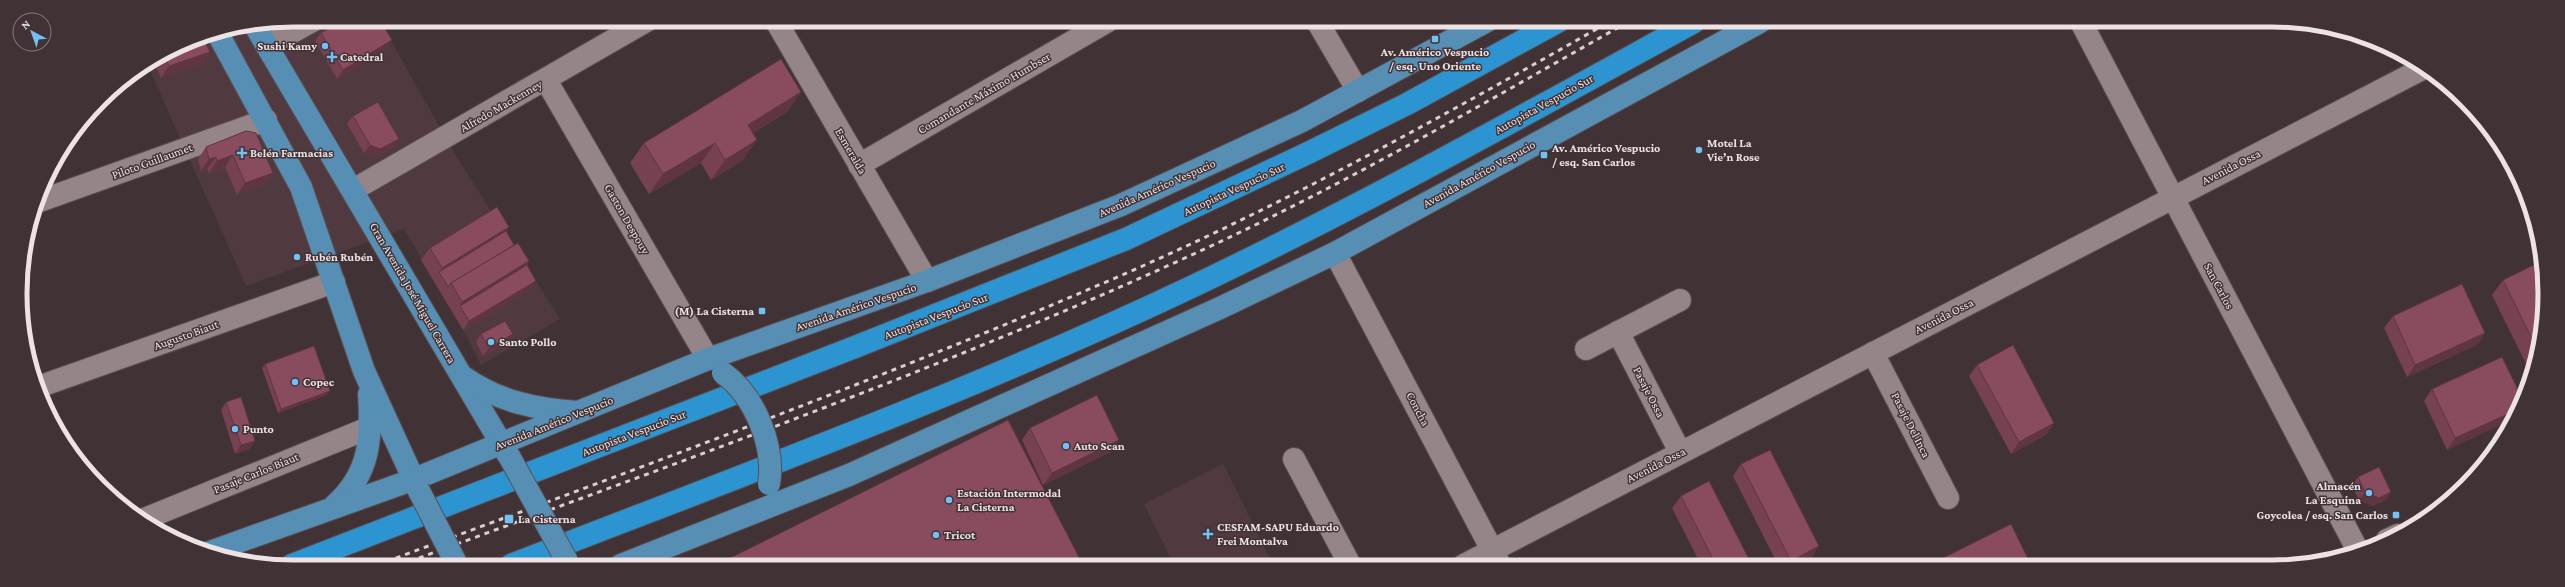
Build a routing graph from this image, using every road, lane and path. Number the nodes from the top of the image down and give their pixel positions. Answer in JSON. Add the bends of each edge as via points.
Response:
{"nodes":[{"id":1,"x":301,"y":27,"type":"edge"},
{"id":2,"x":636,"y":27,"type":"edge"},
{"id":3,"x":779,"y":27,"type":"edge"},
{"id":4,"x":1098,"y":27,"type":"edge"},
{"id":5,"x":1321,"y":27,"type":"edge"},
{"id":6,"x":1477,"y":27,"type":"edge"},
{"id":7,"x":1550,"y":27,"type":"edge"},
{"id":8,"x":1685,"y":27,"type":"edge"},
{"id":9,"x":1751,"y":27,"type":"edge"},
{"id":10,"x":2084,"y":27,"type":"edge"},
{"id":11,"x":257,"y":29,"type":"edge"},
{"id":12,"x":220,"y":37,"type":"edge"},
{"id":13,"x":267,"y":46,"type":"junction"},
{"id":14,"x":2418,"y":71,"type":"edge"},
{"id":15,"x":546,"y":80,"type":"junction"},
{"id":16,"x":1358,"y":91,"type":"junction"},
{"id":17,"x":266,"y":120,"type":"junction"},
{"id":18,"x":859,"y":165,"type":"junction"},
{"id":19,"x":352,"y":190,"type":"junction"},
{"id":20,"x":2173,"y":198,"type":"junction"},
{"id":21,"x":44,"y":199,"type":"edge"},
{"id":22,"x":1335,"y":253,"type":"junction"},
{"id":23,"x":334,"y":282,"type":"junction"},
{"id":24,"x":927,"y":282,"type":"junction"},
{"id":25,"x":1680,"y":300,"type":"dead end"},
{"id":26,"x":1618,"y":332,"type":"junction"},
{"id":27,"x":1586,"y":349,"type":"dead end"},
{"id":28,"x":1873,"y":353,"type":"junction"},
{"id":29,"x":710,"y":365,"type":"junction"},
{"id":30,"x":364,"y":371,"type":"junction"},
{"id":31,"x":461,"y":376,"type":"junction"},
{"id":32,"x":43,"y":385,"type":"edge"},
{"id":33,"x":581,"y":412,"type":"junction"},
{"id":34,"x":371,"y":427,"type":"junction"},
{"id":35,"x":505,"y":450,"type":"junction"},
{"id":36,"x":1680,"y":452,"type":"junction"},
{"id":37,"x":1294,"y":459,"type":"dead end"},
{"id":38,"x":415,"y":484,"type":"junction"},
{"id":39,"x":1948,"y":498,"type":"dead end"},
{"id":40,"x":332,"y":507,"type":"junction"},
{"id":41,"x":751,"y":514,"type":"junction"},
{"id":42,"x":149,"y":517,"type":"edge"},
{"id":43,"x":243,"y":539,"type":"junction"},
{"id":44,"x":2356,"y":546,"type":"edge"},
{"id":45,"x":218,"y":549,"type":"edge"},
{"id":46,"x":236,"y":554,"type":"edge"},
{"id":47,"x":1496,"y":557,"type":"edge"},
{"id":48,"x":644,"y":559,"type":"edge"},
{"id":49,"x":305,"y":560,"type":"edge"},
{"id":50,"x":454,"y":560,"type":"edge"},
{"id":51,"x":524,"y":560,"type":"edge"},
{"id":52,"x":566,"y":560,"type":"edge"},
{"id":53,"x":1347,"y":560,"type":"edge"},
{"id":54,"x":1484,"y":560,"type":"edge"}],
"edges":[{"from":1,"to":13,"type":"street"},
{"from":2,"to":15,"type":"street","name":"Alfredo Mackenney"},
{"from":3,"to":18,"type":"street","name":"Esmeralda"},
{"from":4,"to":18,"type":"street","name":"Comandante Máximo Humbser"},
{"from":5,"to":16,"type":"street"},
{"from":6,"to":16,"type":"main road","name":"Avenida Américo Vespucio"},
{"from":7,"to":49,"type":"highway","name":"Autopista Vespucio Sur","via":[[1407,104],[1119,242],[790,373]]},
{"from":8,"to":51,"type":"highway","name":"Autopista Vespucio Sur","via":[[1315,227],[1120,320],[885,421]]},
{"from":9,"to":22,"type":"main road","name":"Avenida Américo Vespucio"},
{"from":10,"to":20,"type":"street","name":"San Carlos"},
{"from":11,"to":13,"type":"main road","name":"Gran Avenida José Miguel Carrera"},
{"from":12,"to":17,"type":"main road"},
{"from":13,"to":19,"type":"main road","name":"Gran Avenida José Miguel Carrera"},
{"from":14,"to":20,"type":"street","name":"Avenida Ossa"},
{"from":15,"to":19,"type":"street","name":"Alfredo Mackenney"},
{"from":15,"to":29,"type":"street","name":"Gaston Despouy"},
{"from":16,"to":24,"type":"main road","name":"Avenida Américo Vespucio","via":[[1182,179],[1024,245]]},
{"from":17,"to":21,"type":"street","name":"Piloto Guillaumet"},
{"from":17,"to":23,"type":"main road","via":[[301,187]]},
{"from":18,"to":24,"type":"street","name":"Esmeralda"},
{"from":19,"to":31,"type":"main road","name":"Gran Avenida José Miguel Carrera"},
{"from":20,"to":28,"type":"street","name":"Avenida Ossa"},
{"from":20,"to":44,"type":"street","name":"San Carlos"},
{"from":22,"to":41,"type":"main road","name":"Avenida Américo Vespucio","via":[[1113,357],[849,475]]},
{"from":22,"to":47,"type":"street","name":"Concha"},
{"from":23,"to":30,"type":"main road"},
{"from":23,"to":32,"type":"street","name":"Augusto Biaut"},
{"from":24,"to":29,"type":"main road","name":"Avenida Américo Vespucio"},
{"from":25,"to":26,"type":"street"},
{"from":26,"to":27,"type":"street"},
{"from":26,"to":36,"type":"street","name":"Pasaje Ossa"},
{"from":28,"to":36,"type":"street","name":"Avenida Ossa"},
{"from":28,"to":39,"type":"street","name":"Pasaje Del Inca"},
{"from":29,"to":33,"type":"main road","name":"Avenida Américo Vespucio"},
{"from":29,"to":41,"type":"main road","bridge":true,"via":[[744,392],[754,409],[769,452],[769,484],[763,498]]},
{"from":30,"to":34,"type":"main road","via":[[369,394]]},
{"from":30,"to":38,"type":"main road"},
{"from":31,"to":33,"type":"main road","via":[[486,391],[514,403]]},
{"from":31,"to":35,"type":"main road","name":"Gran Avenida José Miguel Carrera"},
{"from":33,"to":35,"type":"main road","name":"Avenida Américo Vespucio"},
{"from":34,"to":40,"type":"main road","via":[[370,445],[361,470],[349,490]]},
{"from":34,"to":42,"type":"street","name":"Pasaje Carlos Biaut"},
{"from":35,"to":38,"type":"main road","name":"Avenida Américo Vespucio"},
{"from":35,"to":52,"type":"main road","name":"Gran Avenida José Miguel Carrera","bridge":true},
{"from":36,"to":47,"type":"street","name":"Avenida Ossa"},
{"from":37,"to":53,"type":"street"},
{"from":38,"to":40,"type":"main road","name":"Avenida Américo Vespucio"},
{"from":38,"to":50,"type":"main road","bridge":true},
{"from":40,"to":43,"type":"main road","name":"Avenida Américo Vespucio"},
{"from":41,"to":48,"type":"main road","name":"Avenida Américo Vespucio"},
{"from":43,"to":45,"type":"main road","name":"Avenida Américo Vespucio"},
{"from":43,"to":46,"type":"main road"},
{"from":47,"to":54,"type":"street","name":"Avenida Ossa"}]}
